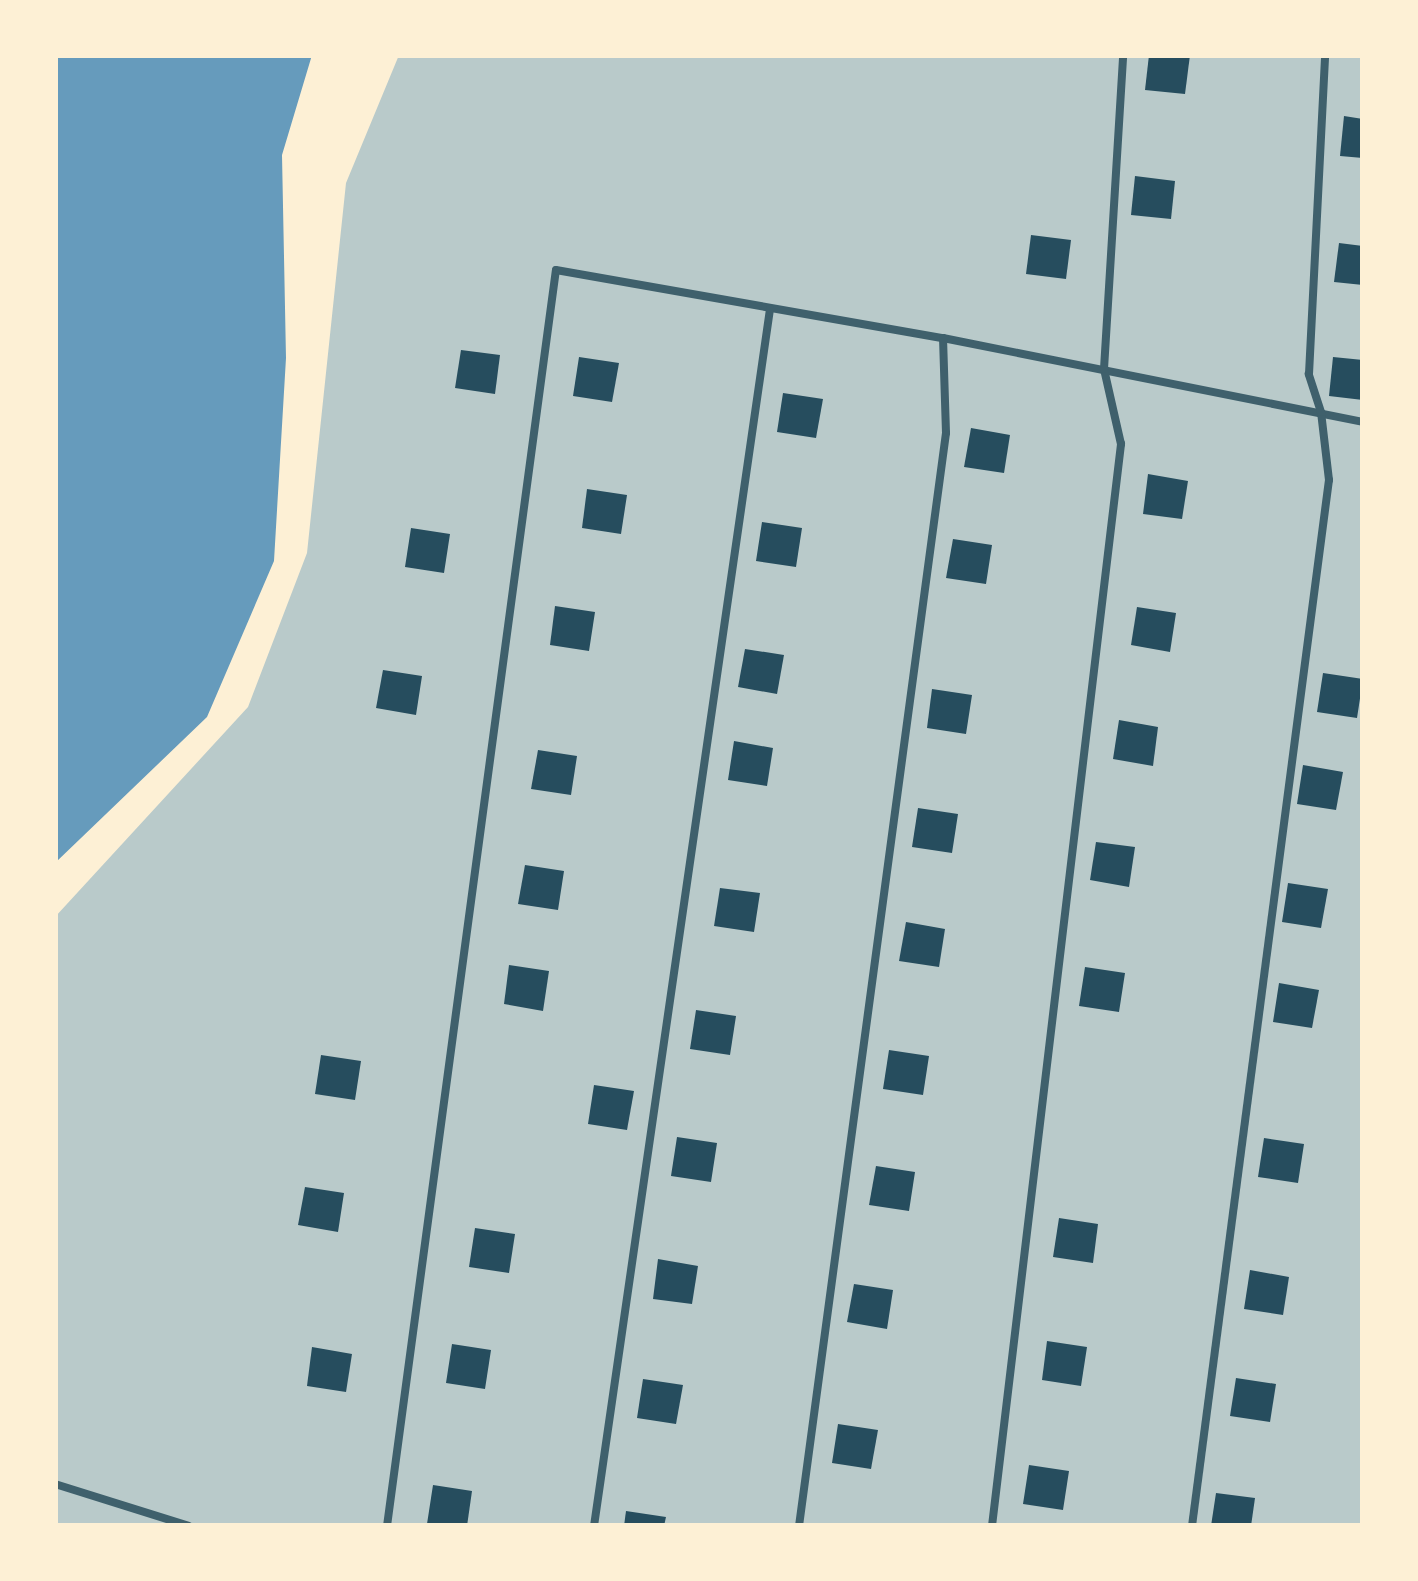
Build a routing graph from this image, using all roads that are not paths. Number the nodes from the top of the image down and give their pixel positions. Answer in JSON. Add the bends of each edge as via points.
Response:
{"nodes":[{"id":1,"x":1123,"y":55,"type":"edge"},
{"id":2,"x":1326,"y":55,"type":"edge"},
{"id":3,"x":770,"y":309,"type":"junction"},
{"id":4,"x":943,"y":338,"type":"junction"},
{"id":5,"x":1104,"y":369,"type":"junction"},
{"id":6,"x":1321,"y":412,"type":"junction"},
{"id":7,"x":1363,"y":422,"type":"edge"},
{"id":8,"x":55,"y":1484,"type":"edge"},
{"id":9,"x":188,"y":1526,"type":"edge"},
{"id":10,"x":387,"y":1526,"type":"edge"},
{"id":11,"x":594,"y":1526,"type":"edge"},
{"id":12,"x":799,"y":1526,"type":"edge"},
{"id":13,"x":992,"y":1526,"type":"edge"},
{"id":14,"x":1192,"y":1526,"type":"edge"}],
"edges":[{"from":1,"to":5,"type":"lane"},
{"from":2,"to":6,"type":"lane","via":[[1308,374]]},
{"from":3,"to":4,"type":"lane"},
{"from":3,"to":10,"type":"lane","via":[[556,270]]},
{"from":3,"to":11,"type":"lane"},
{"from":4,"to":5,"type":"lane"},
{"from":4,"to":12,"type":"lane","via":[[946,433]]},
{"from":5,"to":6,"type":"lane"},
{"from":5,"to":13,"type":"lane","via":[[1121,444]]},
{"from":6,"to":7,"type":"lane"},
{"from":6,"to":14,"type":"lane","via":[[1329,480]]},
{"from":8,"to":9,"type":"lane"}]}
